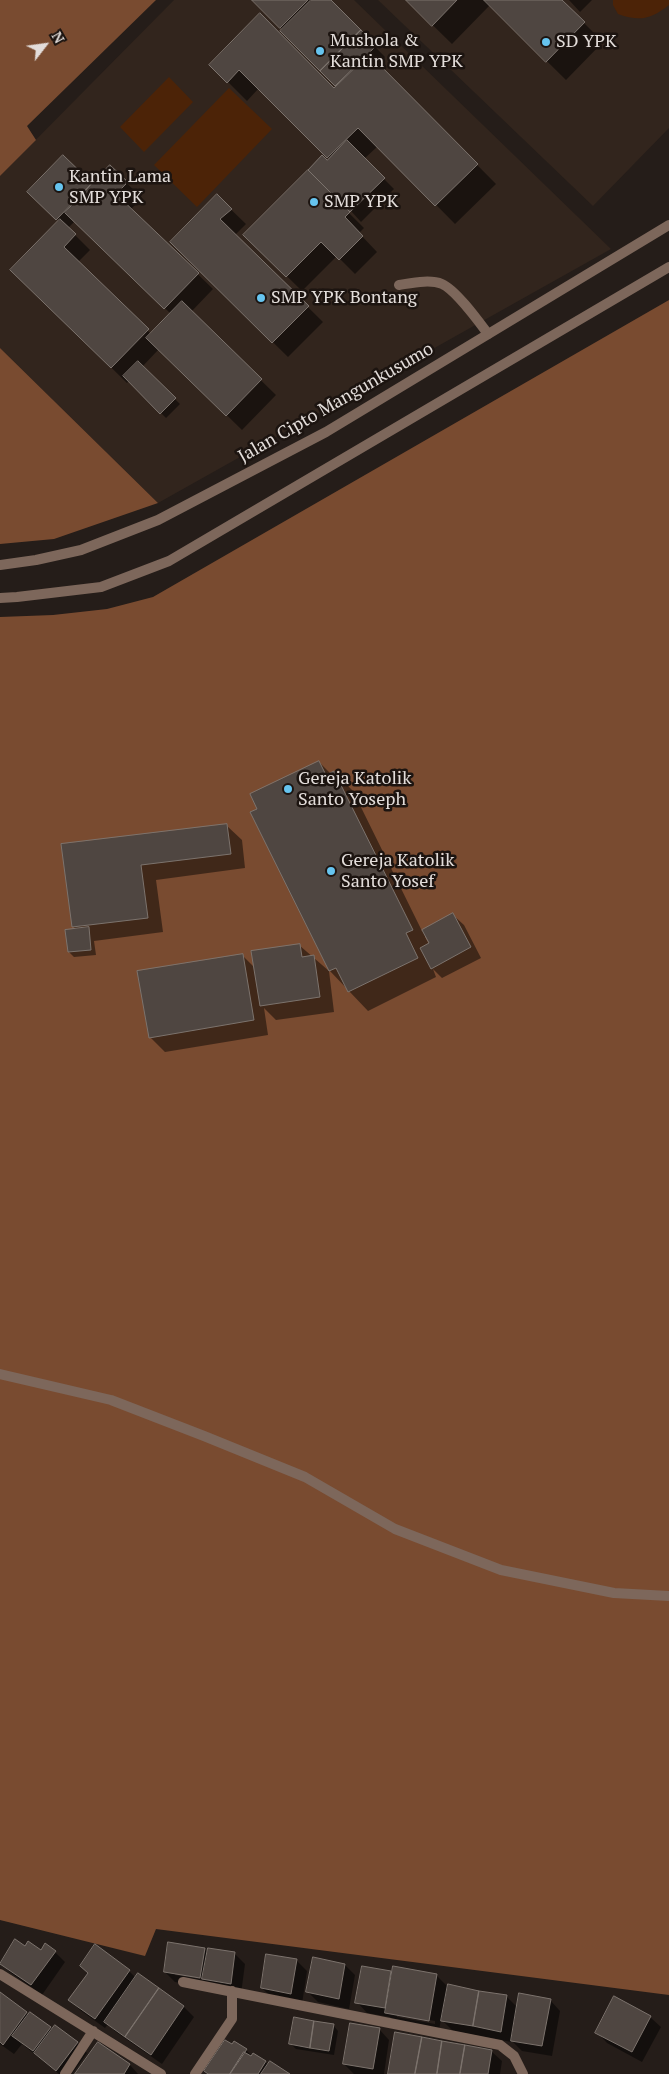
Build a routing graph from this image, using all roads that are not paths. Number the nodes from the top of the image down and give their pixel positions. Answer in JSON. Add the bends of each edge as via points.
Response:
{"nodes":[{"id":1,"x":669,"y":225,"type":"edge"},
{"id":2,"x":669,"y":267,"type":"edge"},
{"id":3,"x":399,"y":285,"type":"dead end"},
{"id":4,"x":488,"y":334,"type":"junction"},
{"id":5,"x":0,"y":565,"type":"edge"},
{"id":6,"x":0,"y":598,"type":"edge"},
{"id":7,"x":0,"y":1374,"type":"edge"},
{"id":8,"x":669,"y":1596,"type":"edge"},
{"id":9,"x":0,"y":1974,"type":"edge"},
{"id":10,"x":183,"y":1982,"type":"dead end"},
{"id":11,"x":232,"y":1991,"type":"junction"},
{"id":12,"x":93,"y":2030,"type":"junction"},
{"id":13,"x":65,"y":2074,"type":"edge"},
{"id":14,"x":161,"y":2074,"type":"edge"},
{"id":15,"x":196,"y":2074,"type":"edge"},
{"id":16,"x":522,"y":2074,"type":"edge"}],
"edges":[{"from":1,"to":4,"type":"street","name":"Jalan Cipto Mangunkusumo"},
{"from":2,"to":6,"type":"street","via":[[169,561],[100,587]]},
{"from":3,"to":4,"type":"street","via":[[418,282],[442,284],[470,309]]},
{"from":4,"to":5,"type":"street","name":"Jalan Cipto Mangunkusumo","via":[[326,432],[158,520],[81,550]]},
{"from":7,"to":8,"type":"street","via":[[111,1400],[204,1436],[305,1477],[395,1529],[501,1570],[614,1592]]},
{"from":9,"to":12,"type":"street"},
{"from":10,"to":11,"type":"street"},
{"from":11,"to":15,"type":"street","via":[[232,2019]]},
{"from":11,"to":16,"type":"street","via":[[500,2045],[514,2056]]},
{"from":12,"to":13,"type":"street"},
{"from":12,"to":14,"type":"street"}]}
